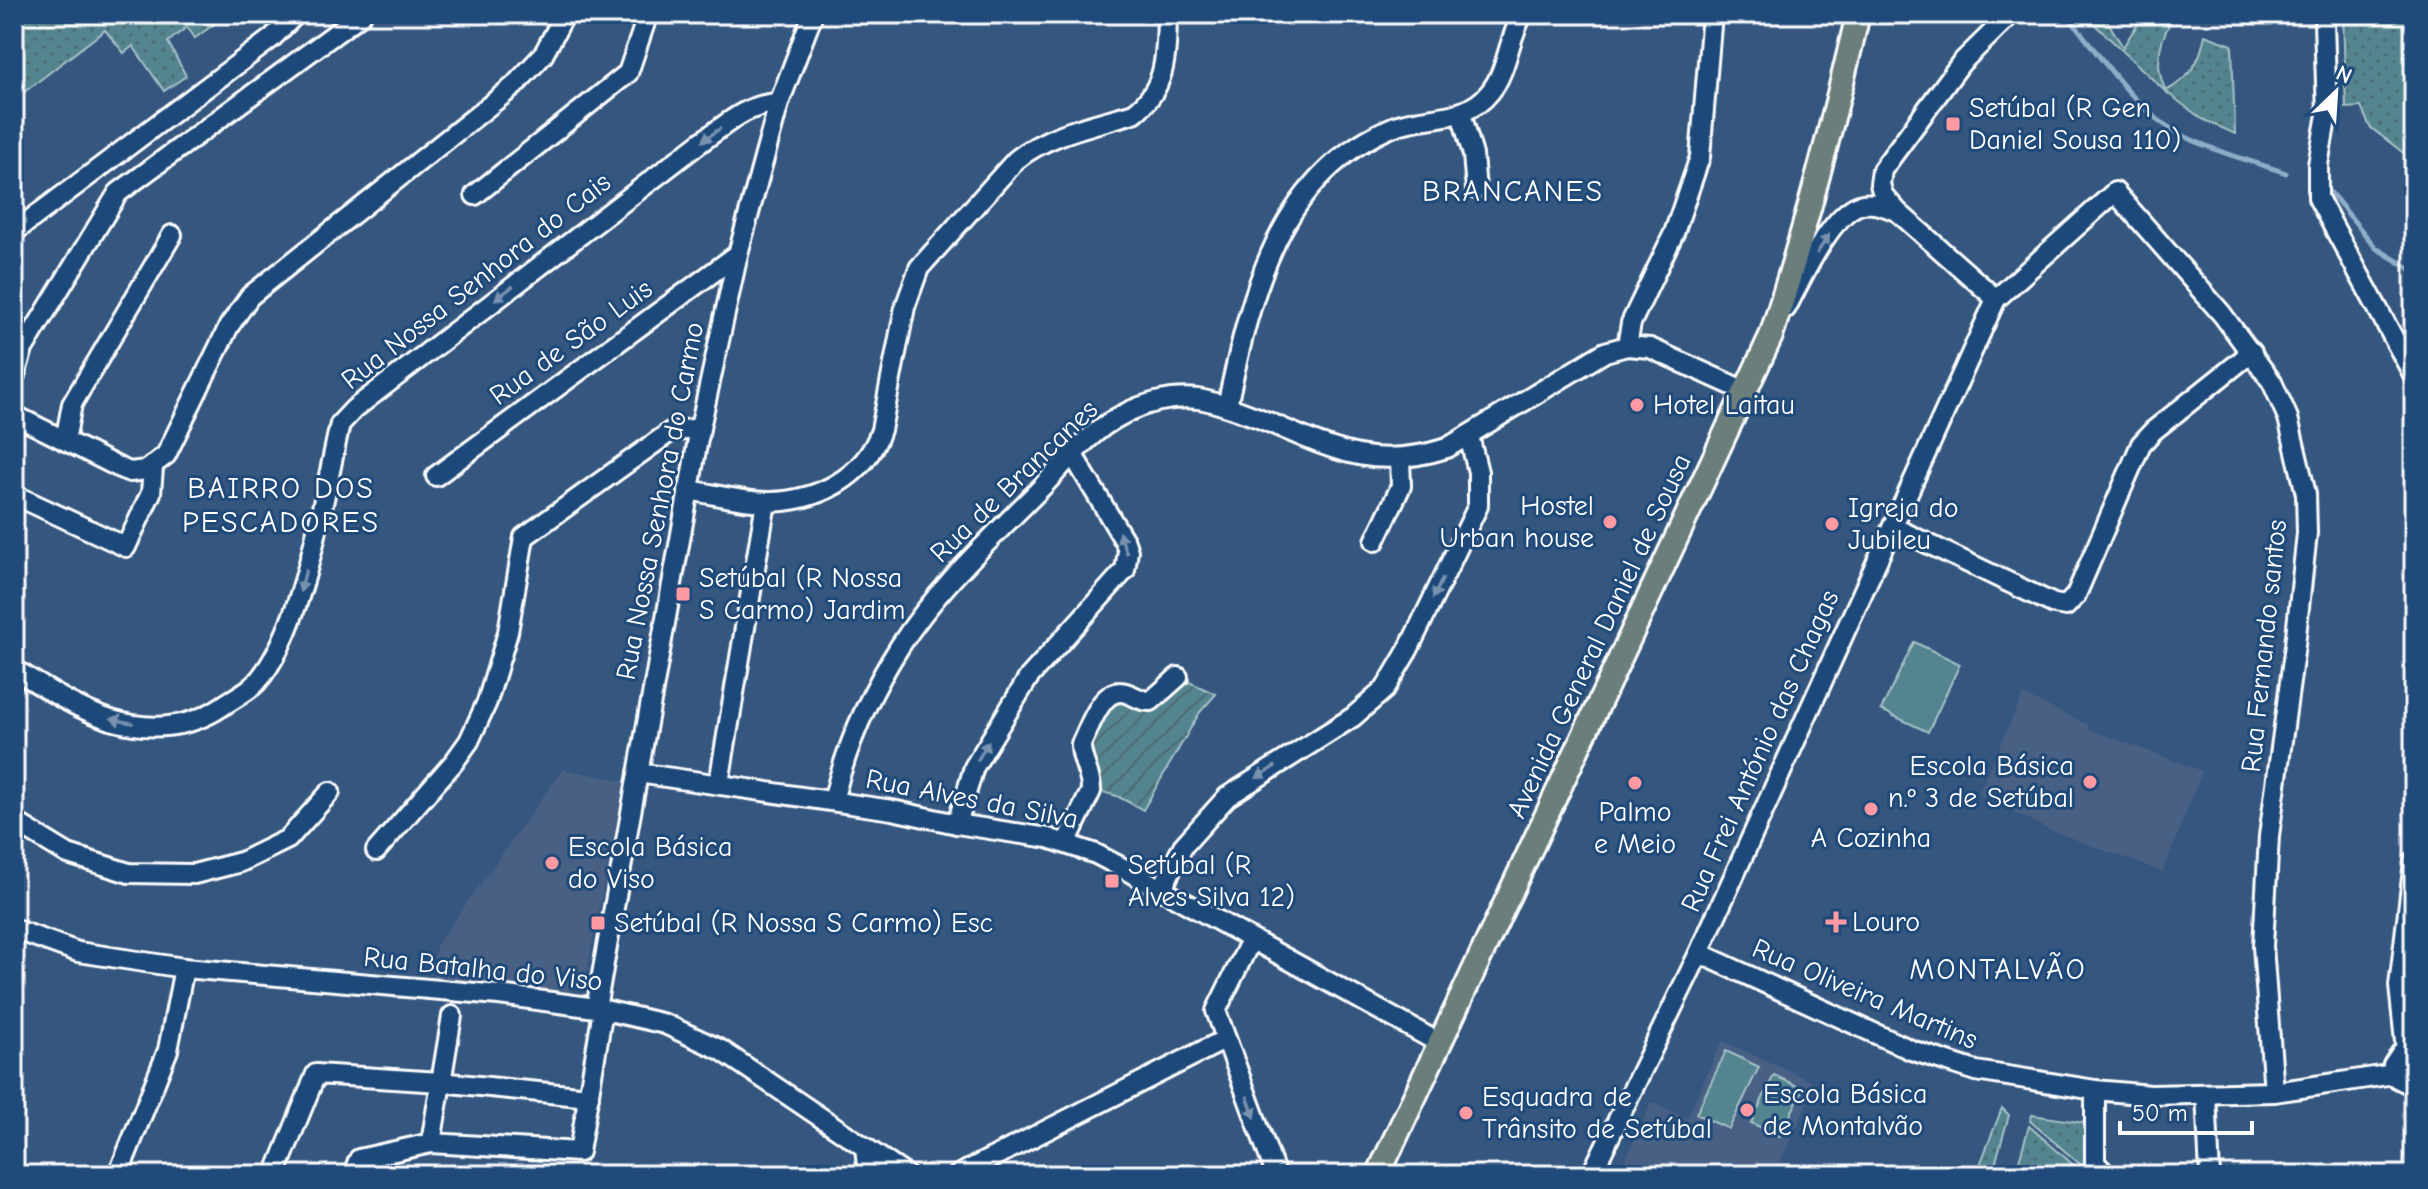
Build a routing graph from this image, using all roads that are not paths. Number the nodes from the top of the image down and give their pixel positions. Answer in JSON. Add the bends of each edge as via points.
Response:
{"nodes":[{"id":1,"x":296,"y":14,"type":"edge"},
{"id":2,"x":362,"y":14,"type":"edge"},
{"id":3,"x":565,"y":14,"type":"edge"},
{"id":4,"x":648,"y":14,"type":"edge"},
{"id":5,"x":813,"y":14,"type":"edge"},
{"id":6,"x":1167,"y":14,"type":"edge"},
{"id":7,"x":1523,"y":14,"type":"edge"},
{"id":8,"x":1712,"y":14,"type":"edge"},
{"id":9,"x":1858,"y":14,"type":"edge"},
{"id":10,"x":2011,"y":14,"type":"edge"},
{"id":11,"x":2322,"y":17,"type":"edge"},
{"id":12,"x":779,"y":103,"type":"junction"},
{"id":13,"x":1461,"y":113,"type":"junction"},
{"id":14,"x":1476,"y":189,"type":"dead end"},
{"id":15,"x":475,"y":195,"type":"dead end"},
{"id":16,"x":2100,"y":206,"type":"joint"},
{"id":17,"x":1898,"y":212,"type":"junction"},
{"id":18,"x":14,"y":232,"type":"edge"},
{"id":19,"x":172,"y":235,"type":"dead end"},
{"id":20,"x":738,"y":254,"type":"junction"},
{"id":21,"x":1996,"y":299,"type":"junction"},
{"id":22,"x":1771,"y":336,"type":"junction"},
{"id":23,"x":1627,"y":346,"type":"junction"},
{"id":24,"x":2252,"y":352,"type":"junction"},
{"id":25,"x":2414,"y":376,"type":"edge"},
{"id":26,"x":14,"y":378,"type":"edge"},
{"id":27,"x":1747,"y":392,"type":"junction"},
{"id":28,"x":1227,"y":406,"type":"junction"},
{"id":29,"x":14,"y":415,"type":"edge"},
{"id":30,"x":700,"y":428,"type":"junction"},
{"id":31,"x":1469,"y":436,"type":"junction"},
{"id":32,"x":65,"y":441,"type":"junction"},
{"id":33,"x":1073,"y":455,"type":"junction"},
{"id":34,"x":1400,"y":459,"type":"junction"},
{"id":35,"x":153,"y":468,"type":"junction"},
{"id":36,"x":436,"y":476,"type":"dead end"},
{"id":37,"x":688,"y":490,"type":"junction"},
{"id":38,"x":19,"y":497,"type":"dead end"},
{"id":39,"x":766,"y":502,"type":"junction"},
{"id":40,"x":1893,"y":527,"type":"junction"},
{"id":41,"x":1375,"y":541,"type":"dead end"},
{"id":42,"x":14,"y":669,"type":"edge"},
{"id":43,"x":1178,"y":677,"type":"dead end"},
{"id":44,"x":638,"y":773,"type":"junction"},
{"id":45,"x":719,"y":783,"type":"junction"},
{"id":46,"x":330,"y":792,"type":"dead end"},
{"id":47,"x":833,"y":801,"type":"junction"},
{"id":48,"x":14,"y":821,"type":"edge"},
{"id":49,"x":957,"y":824,"type":"junction"},
{"id":50,"x":1066,"y":843,"type":"junction"},
{"id":51,"x":376,"y":851,"type":"dead end"},
{"id":52,"x":2414,"y":861,"type":"edge"},
{"id":53,"x":1161,"y":891,"type":"junction"},
{"id":54,"x":14,"y":929,"type":"edge"},
{"id":55,"x":1251,"y":940,"type":"junction"},
{"id":56,"x":1699,"y":953,"type":"junction"},
{"id":57,"x":184,"y":968,"type":"junction"},
{"id":58,"x":600,"y":1009,"type":"junction"},
{"id":59,"x":452,"y":1016,"type":"dead end"},
{"id":60,"x":1226,"y":1039,"type":"junction"},
{"id":61,"x":1441,"y":1044,"type":"junction"},
{"id":62,"x":2410,"y":1051,"type":"edge"},
{"id":63,"x":2394,"y":1074,"type":"junction"},
{"id":64,"x":440,"y":1082,"type":"junction"},
{"id":65,"x":2414,"y":1082,"type":"edge"},
{"id":66,"x":2095,"y":1090,"type":"junction"},
{"id":67,"x":2274,"y":1092,"type":"junction"},
{"id":68,"x":2206,"y":1094,"type":"junction"},
{"id":69,"x":589,"y":1097,"type":"junction"},
{"id":70,"x":431,"y":1143,"type":"junction"},
{"id":71,"x":865,"y":1148,"type":"junction"},
{"id":72,"x":356,"y":1167,"type":"edge"},
{"id":73,"x":118,"y":1175,"type":"edge"},
{"id":74,"x":275,"y":1175,"type":"edge"},
{"id":75,"x":868,"y":1175,"type":"edge"},
{"id":76,"x":906,"y":1175,"type":"edge"},
{"id":77,"x":958,"y":1175,"type":"edge"},
{"id":78,"x":1276,"y":1175,"type":"edge"},
{"id":79,"x":1378,"y":1175,"type":"edge"},
{"id":80,"x":1591,"y":1175,"type":"edge"},
{"id":81,"x":2107,"y":1175,"type":"edge"},
{"id":82,"x":2210,"y":1175,"type":"edge"}],
"edges":[{"from":1,"to":18,"type":"street","via":[[272,38]]},
{"from":2,"to":26,"type":"street","via":[[118,193],[23,349]]},
{"from":3,"to":35,"type":"street","via":[[543,55],[514,86],[250,296],[229,326],[170,449]]},
{"from":4,"to":15,"type":"street","via":[[628,73]]},
{"from":5,"to":12,"type":"street","name":"Rua Nossa Senhora do Carmo"},
{"from":6,"to":39,"type":"street","via":[[1165,66],[1142,106],[1030,149],[919,268],[905,307],[886,413],[869,456],[825,490]]},
{"from":7,"to":13,"type":"street","via":[[1491,91]]},
{"from":8,"to":23,"type":"street","via":[[1700,157],[1674,233],[1631,323]]},
{"from":9,"to":22,"type":"main road","name":"Avenida General Daniel de Sousa","via":[[1824,158]]},
{"from":10,"to":17,"type":"street","via":[[1961,63],[1882,170],[1883,195]]},
{"from":11,"to":25,"type":"street","via":[[2327,114],[2318,198]]},
{"from":12,"to":20,"type":"street","name":"Rua Nossa Senhora do Carmo"},
{"from":12,"to":42,"type":"street","name":"Rua Nossa Senhora do Cais","one_way":true,"via":[[761,103],[723,127],[340,424],[301,592],[278,652],[255,684],[205,717],[162,729],[111,720]]},
{"from":13,"to":14,"type":"street"},
{"from":13,"to":28,"type":"street","via":[[1398,125],[1363,141],[1308,192],[1283,225],[1251,300]]},
{"from":16,"to":21,"type":"street","name":"Rua Frei António das Chagas"},
{"from":16,"to":24,"type":"street","name":"Rua Fernando santos","via":[[2115,192]]},
{"from":17,"to":21,"type":"street"},
{"from":22,"to":17,"type":"street","one_way":true,"via":[[1844,213],[1860,204]]},
{"from":19,"to":32,"type":"street","via":[[72,404]]},
{"from":20,"to":30,"type":"street","name":"Rua Nossa Senhora do Carmo"},
{"from":20,"to":36,"type":"street","name":"Rua de São Luis"},
{"from":21,"to":40,"type":"street","name":"Rua Frei António das Chagas"},
{"from":22,"to":27,"type":"main road","name":"Avenida General Daniel de Sousa"},
{"from":23,"to":27,"type":"street","via":[[1650,348]]},
{"from":23,"to":31,"type":"street","name":"Rua de Brancanes","via":[[1605,352]]},
{"from":24,"to":40,"type":"street","via":[[2141,444],[2076,595],[2066,606]]},
{"from":24,"to":67,"type":"street","name":"Rua Fernando santos","via":[[2288,418],[2306,494],[2307,533],[2269,836],[2263,946]]},
{"from":27,"to":61,"type":"main road","name":"Avenida General Daniel de Sousa"},
{"from":28,"to":33,"type":"street","name":"Rua de Brancanes","via":[[1197,399],[1146,405],[1121,415]]},
{"from":28,"to":34,"type":"street","name":"Rua de Brancanes","via":[[1341,451]]},
{"from":29,"to":32,"type":"street"},
{"from":30,"to":37,"type":"street","name":"Rua Nossa Senhora do Carmo"},
{"from":30,"to":51,"type":"street","via":[[670,432],[528,532],[499,670],[469,741]]},
{"from":31,"to":34,"type":"street","name":"Rua de Brancanes","via":[[1447,448]]},
{"from":31,"to":53,"type":"street","one_way":true,"via":[[1478,472],[1478,506],[1385,689],[1353,717],[1227,797],[1183,846]]},
{"from":32,"to":35,"type":"street","via":[[130,472]]},
{"from":33,"to":47,"type":"street","name":"Rua de Brancanes","via":[[916,621],[868,704]]},
{"from":49,"to":33,"type":"street","one_way":true,"via":[[974,767],[1029,677],[1125,570],[1125,542]]},
{"from":34,"to":41,"type":"street","via":[[1401,486]]},
{"from":35,"to":38,"type":"street","via":[[151,493],[126,547]]},
{"from":37,"to":39,"type":"street"},
{"from":37,"to":44,"type":"street","name":"Rua Nossa Senhora do Carmo"},
{"from":39,"to":45,"type":"street"},
{"from":40,"to":56,"type":"street","name":"Rua Frei António das Chagas"},
{"from":43,"to":50,"type":"street","via":[[1151,701],[1121,692],[1103,703],[1081,744],[1091,791]]},
{"from":44,"to":45,"type":"street","name":"Rua Alves da Silva"},
{"from":44,"to":58,"type":"street","name":"Rua Nossa Senhora do Carmo"},
{"from":45,"to":47,"type":"street","name":"Rua Alves da Silva"},
{"from":46,"to":48,"type":"street","via":[[288,839],[241,862],[194,874],[129,873],[68,854]]},
{"from":47,"to":49,"type":"street","name":"Rua Alves da Silva"},
{"from":49,"to":50,"type":"street","name":"Rua Alves da Silva"},
{"from":50,"to":53,"type":"street","name":"Rua Alves da Silva"},
{"from":52,"to":62,"type":"street","via":[[2399,986]]},
{"from":53,"to":55,"type":"street","name":"Rua Alves da Silva"},
{"from":54,"to":57,"type":"street","name":"Rua Batalha do Viso","via":[[78,952]]},
{"from":55,"to":60,"type":"street","via":[[1216,1011]]},
{"from":55,"to":61,"type":"street","name":"Rua Alves da Silva"},
{"from":56,"to":66,"type":"street","name":"Rua Oliveira Martins","via":[[1940,1060]]},
{"from":56,"to":80,"type":"street","name":"Rua Frei António das Chagas"},
{"from":57,"to":58,"type":"street","name":"Rua Batalha do Viso","via":[[443,989]]},
{"from":57,"to":73,"type":"street","via":[[168,1050]]},
{"from":58,"to":69,"type":"street","name":"Rua Nossa Senhora do Carmo"},
{"from":58,"to":71,"type":"street","name":"Rua Batalha do Viso","via":[[665,1024],[721,1050]]},
{"from":59,"to":64,"type":"street"},
{"from":60,"to":77,"type":"street"},
{"from":60,"to":78,"type":"street","one_way":true},
{"from":61,"to":79,"type":"main road","name":"Avenida General Daniel de Sousa"},
{"from":62,"to":63,"type":"street","via":[[2394,1060]]},
{"from":63,"to":65,"type":"street","via":[[2402,1082]]},
{"from":63,"to":67,"type":"street","name":"Rua Oliveira Martins"},
{"from":64,"to":69,"type":"street"},
{"from":64,"to":70,"type":"street"},
{"from":64,"to":74,"type":"street","via":[[316,1074]]},
{"from":66,"to":68,"type":"street","name":"Rua Oliveira Martins"},
{"from":66,"to":81,"type":"street","via":[[2095,1163]]},
{"from":67,"to":68,"type":"street","name":"Rua Oliveira Martins"},
{"from":68,"to":82,"type":"street"},
{"from":69,"to":70,"type":"street","name":"Rua Nossa Senhora do Carmo","via":[[579,1152]]},
{"from":70,"to":72,"type":"street"},
{"from":71,"to":75,"type":"street"},
{"from":71,"to":76,"type":"street","name":"Rua Batalha do Viso"}]}
